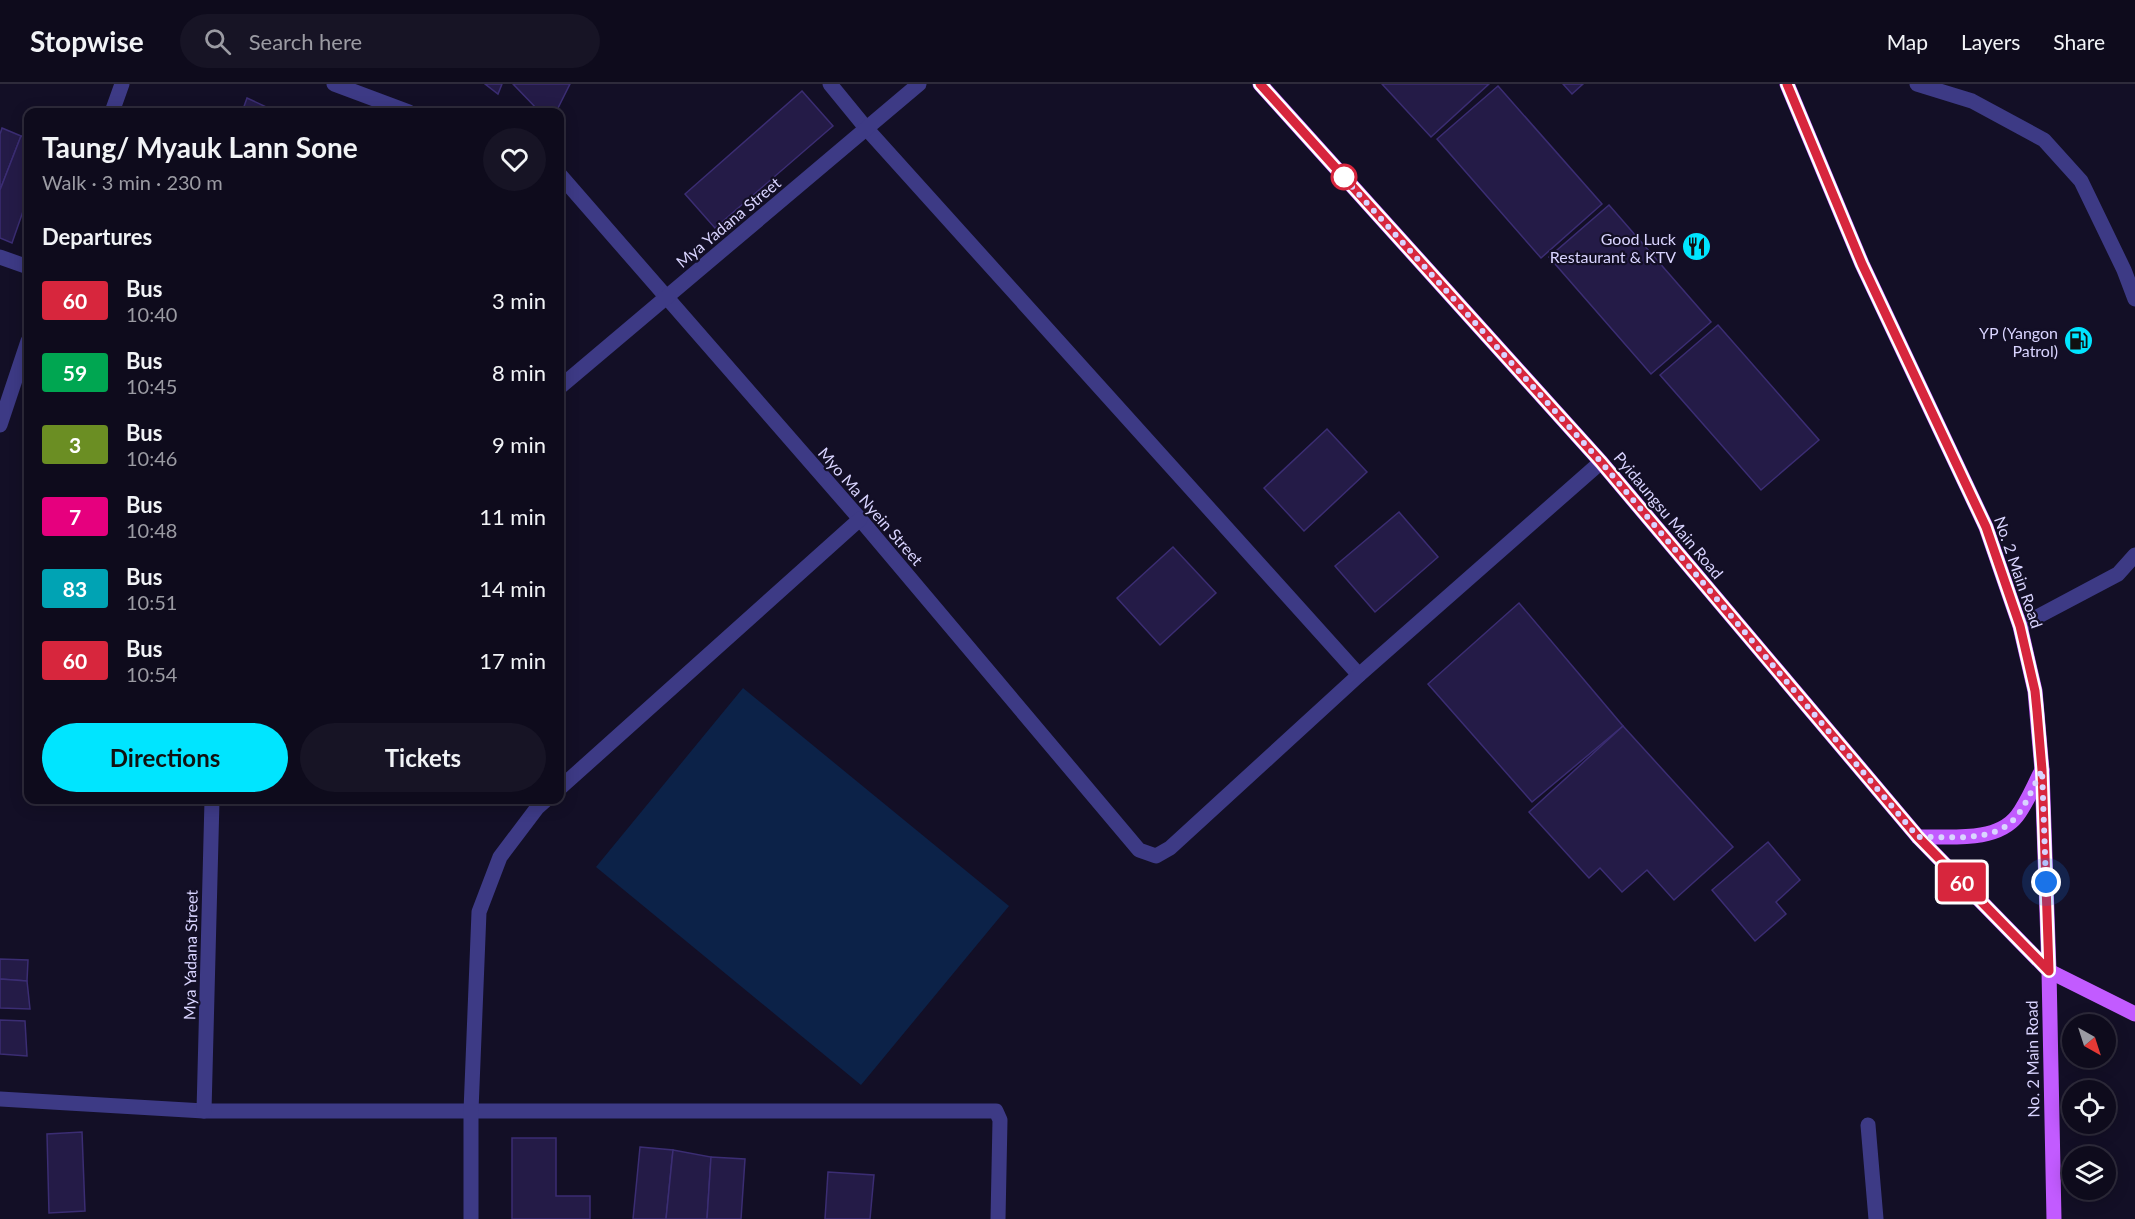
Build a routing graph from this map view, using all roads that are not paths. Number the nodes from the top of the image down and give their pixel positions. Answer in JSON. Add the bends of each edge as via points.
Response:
{"nodes":[{"id":1,"x":123,"y":84,"type":"edge"},
{"id":2,"x":334,"y":84,"type":"edge"},
{"id":3,"x":830,"y":84,"type":"edge"},
{"id":4,"x":919,"y":84,"type":"edge"},
{"id":5,"x":1260,"y":84,"type":"edge"},
{"id":6,"x":1787,"y":84,"type":"edge"},
{"id":7,"x":1917,"y":84,"type":"edge"},
{"id":8,"x":114,"y":108,"type":"edge"},
{"id":9,"x":398,"y":108,"type":"edge"},
{"id":10,"x":866,"y":128,"type":"junction"},
{"id":11,"x":564,"y":180,"type":"edge"},
{"id":12,"x":0,"y":257,"type":"edge"},
{"id":13,"x":24,"y":266,"type":"edge"},
{"id":14,"x":665,"y":298,"type":"junction"},
{"id":15,"x":2135,"y":299,"type":"edge"},
{"id":16,"x":24,"y":353,"type":"edge"},
{"id":17,"x":564,"y":384,"type":"edge"},
{"id":18,"x":0,"y":425,"type":"edge"},
{"id":19,"x":1601,"y":462,"type":"junction"},
{"id":20,"x":860,"y":519,"type":"junction"},
{"id":21,"x":2135,"y":555,"type":"edge"},
{"id":22,"x":2020,"y":626,"type":"junction"},
{"id":23,"x":1359,"y":675,"type":"junction"},
{"id":24,"x":2042,"y":770,"type":"junction"},
{"id":25,"x":564,"y":784,"type":"edge"},
{"id":26,"x":212,"y":804,"type":"edge"},
{"id":27,"x":542,"y":804,"type":"edge"},
{"id":28,"x":1918,"y":837,"type":"junction"},
{"id":29,"x":2049,"y":971,"type":"junction"},
{"id":30,"x":2135,"y":1014,"type":"edge"},
{"id":31,"x":0,"y":1100,"type":"edge"},
{"id":32,"x":204,"y":1111,"type":"junction"},
{"id":33,"x":471,"y":1111,"type":"junction"},
{"id":34,"x":1868,"y":1125,"type":"dead end"},
{"id":35,"x":471,"y":1219,"type":"edge"},
{"id":36,"x":998,"y":1219,"type":"edge"},
{"id":37,"x":1876,"y":1219,"type":"edge"},
{"id":38,"x":2054,"y":1219,"type":"edge"}],
"edges":[{"from":1,"to":8,"type":"street"},
{"from":2,"to":9,"type":"street"},
{"from":3,"to":10,"type":"street"},
{"from":4,"to":10,"type":"street","name":"Mya Yadana Street"},
{"from":5,"to":19,"type":"main road","name":"Pyidaungsu Main Road"},
{"from":6,"to":22,"type":"main road","name":"No. 2 Main Road","via":[[1862,264],[1986,527]]},
{"from":7,"to":15,"type":"street","via":[[1972,101],[2043,140],[2081,181]]},
{"from":10,"to":14,"type":"street","name":"Mya Yadana Street"},
{"from":10,"to":23,"type":"street"},
{"from":11,"to":14,"type":"street","name":"Myo Ma Nyein Street"},
{"from":12,"to":13,"type":"street"},
{"from":14,"to":17,"type":"street","name":"Mya Yadana Street"},
{"from":14,"to":20,"type":"street","name":"Myo Ma Nyein Street"},
{"from":16,"to":18,"type":"street"},
{"from":19,"to":23,"type":"street"},
{"from":19,"to":28,"type":"main road","name":"Pyidaungsu Main Road"},
{"from":20,"to":23,"type":"street","name":"Myo Ma Nyein Street","via":[[1139,850],[1156,856],[1170,848]]},
{"from":20,"to":25,"type":"street"},
{"from":21,"to":22,"type":"street","via":[[2118,574]]},
{"from":22,"to":24,"type":"main road","name":"No. 2 Main Road","via":[[2035,691]]},
{"from":24,"to":28,"type":"main road","via":[[2016,817],[1994,832]]},
{"from":24,"to":29,"type":"main road","name":"No. 2 Main Road"},
{"from":26,"to":32,"type":"street","name":"Mya Yadana Street"},
{"from":27,"to":33,"type":"street","via":[[500,857],[479,912]]},
{"from":28,"to":29,"type":"main road","name":"Pyidaungsu Main Road"},
{"from":29,"to":30,"type":"main road","name":"Pyidaungsu Main Road"},
{"from":29,"to":38,"type":"main road","name":"No. 2 Main Road"},
{"from":31,"to":32,"type":"street"},
{"from":32,"to":33,"type":"street"},
{"from":33,"to":35,"type":"street"},
{"from":33,"to":36,"type":"street","via":[[996,1111],[1000,1120]]},
{"from":34,"to":37,"type":"street"}]}
